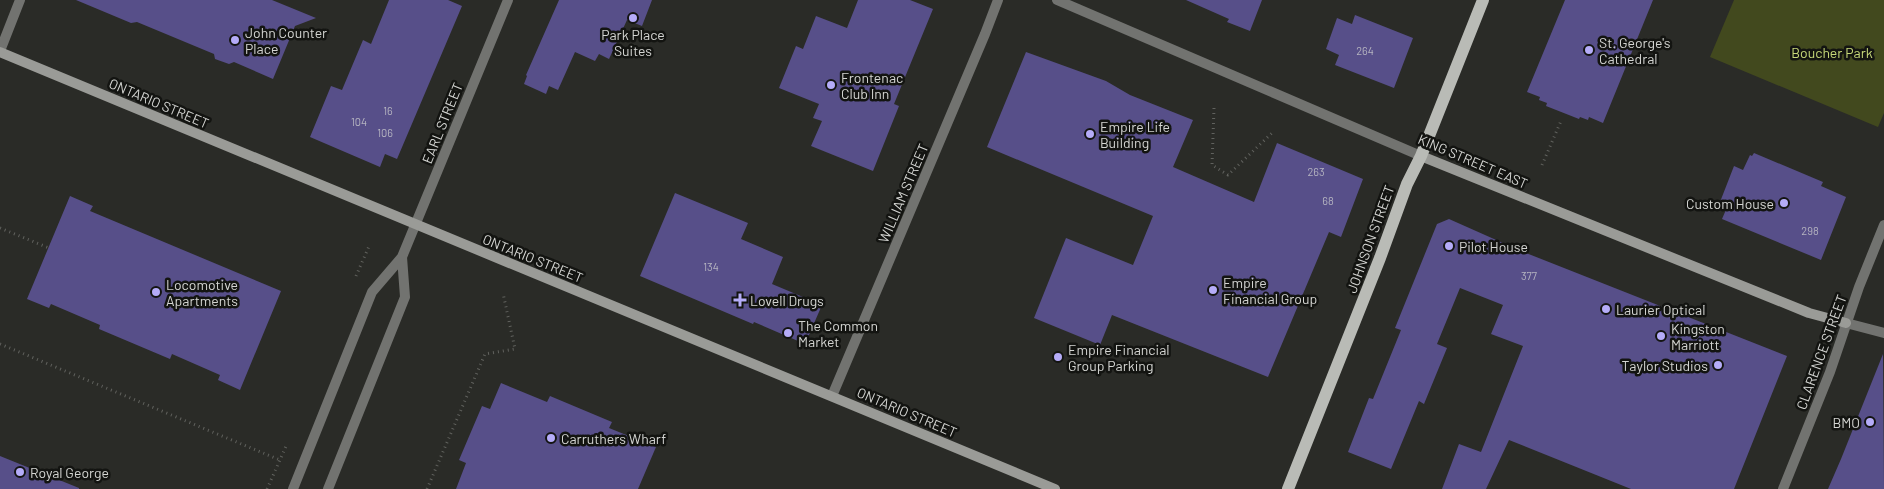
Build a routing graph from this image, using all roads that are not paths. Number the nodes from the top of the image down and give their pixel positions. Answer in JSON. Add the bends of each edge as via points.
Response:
{"nodes":[{"id":1,"x":20,"y":0,"type":"edge"},
{"id":2,"x":508,"y":0,"type":"edge"},
{"id":3,"x":998,"y":0,"type":"edge"},
{"id":4,"x":1057,"y":0,"type":"edge"},
{"id":5,"x":1483,"y":0,"type":"edge"},
{"id":6,"x":0,"y":52,"type":"edge"},
{"id":7,"x":1421,"y":156,"type":"junction"},
{"id":8,"x":415,"y":224,"type":"junction"},
{"id":9,"x":1884,"y":225,"type":"edge"},
{"id":10,"x":402,"y":257,"type":"junction"},
{"id":11,"x":1846,"y":323,"type":"junction"},
{"id":12,"x":1884,"y":333,"type":"edge"},
{"id":13,"x":832,"y":396,"type":"junction"},
{"id":14,"x":293,"y":489,"type":"edge"},
{"id":15,"x":328,"y":489,"type":"edge"},
{"id":16,"x":1055,"y":489,"type":"edge"},
{"id":17,"x":1288,"y":489,"type":"edge"},
{"id":18,"x":1783,"y":489,"type":"edge"}],
"edges":[{"from":1,"to":6,"type":"street"},
{"from":2,"to":8,"type":"street","name":"EARL STREET"},
{"from":3,"to":13,"type":"street","name":"WILLIAM STREET"},
{"from":4,"to":7,"type":"street","name":"KING STREET EAST"},
{"from":5,"to":7,"type":"main road","name":"JOHNSON STREET"},
{"from":6,"to":8,"type":"main road","name":"ONTARIO STREET"},
{"from":7,"to":11,"type":"main road","name":"KING STREET EAST","via":[[1809,313]]},
{"from":7,"to":17,"type":"main road","name":"JOHNSON STREET","via":[[1407,184]]},
{"from":8,"to":10,"type":"street","name":"EARL STREET"},
{"from":8,"to":13,"type":"main road","name":"ONTARIO STREET"},
{"from":9,"to":11,"type":"street","name":"CLARENCE STREET"},
{"from":10,"to":14,"type":"street","name":"EARL STREET","via":[[372,292]]},
{"from":10,"to":15,"type":"street","name":"EARL STREET","via":[[405,297]]},
{"from":11,"to":12,"type":"street","name":"KING STREET EAST"},
{"from":11,"to":18,"type":"street","name":"CLARENCE STREET"},
{"from":13,"to":16,"type":"main road","name":"ONTARIO STREET"}]}
